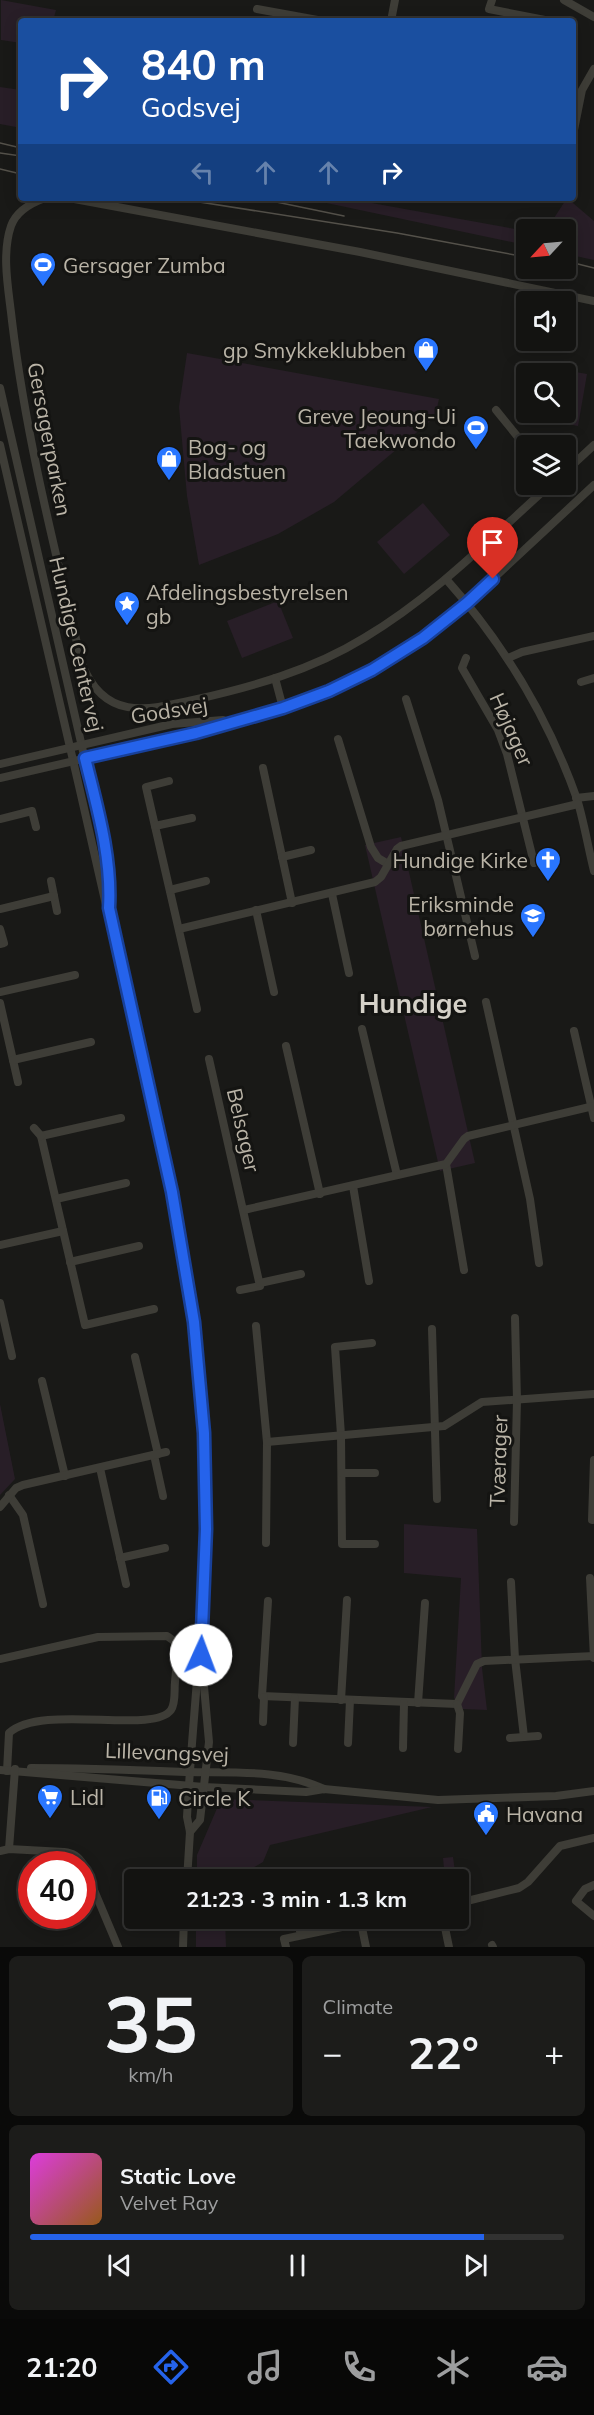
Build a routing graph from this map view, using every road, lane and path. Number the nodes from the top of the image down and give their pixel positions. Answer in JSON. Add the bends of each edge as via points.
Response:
{"nodes":[{"id":1,"x":395,"y":0,"type":"edge"},
{"id":2,"x":492,"y":0,"type":"edge"},
{"id":3,"x":564,"y":0,"type":"edge"},
{"id":4,"x":257,"y":9,"type":"dead end"},
{"id":5,"x":594,"y":17,"type":"edge"},
{"id":6,"x":306,"y":18,"type":"edge"},
{"id":7,"x":392,"y":18,"type":"edge"},
{"id":8,"x":535,"y":18,"type":"edge"},
{"id":9,"x":594,"y":69,"type":"edge"},
{"id":10,"x":576,"y":120,"type":"edge"},
{"id":11,"x":39,"y":201,"type":"edge"},
{"id":12,"x":85,"y":201,"type":"edge"},
{"id":13,"x":594,"y":301,"type":"edge"},
{"id":14,"x":0,"y":388,"type":"edge"},
{"id":15,"x":496,"y":410,"type":"dead end"},
{"id":16,"x":516,"y":435,"type":"edge"},
{"id":17,"x":0,"y":445,"type":"edge"},
{"id":18,"x":594,"y":445,"type":"edge"},
{"id":19,"x":576,"y":462,"type":"edge"},
{"id":20,"x":594,"y":484,"type":"edge"},
{"id":21,"x":539,"y":495,"type":"edge"},
{"id":22,"x":446,"y":579,"type":"junction"},
{"id":23,"x":467,"y":603,"type":"junction"},
{"id":24,"x":594,"y":636,"type":"edge"},
{"id":25,"x":466,"y":658,"type":"dead end"},
{"id":26,"x":508,"y":658,"type":"junction"},
{"id":27,"x":275,"y":678,"type":"junction"},
{"id":28,"x":594,"y":678,"type":"edge"},
{"id":29,"x":580,"y":682,"type":"dead end"},
{"id":30,"x":406,"y":699,"type":"dead end"},
{"id":31,"x":283,"y":708,"type":"junction"},
{"id":32,"x":239,"y":719,"type":"junction"},
{"id":33,"x":338,"y":740,"type":"dead end"},
{"id":34,"x":81,"y":745,"type":"junction"},
{"id":35,"x":69,"y":748,"type":"junction"},
{"id":36,"x":85,"y":758,"type":"junction"},
{"id":37,"x":72,"y":761,"type":"junction"},
{"id":38,"x":0,"y":764,"type":"edge"},
{"id":39,"x":263,"y":768,"type":"dead end"},
{"id":40,"x":0,"y":778,"type":"edge"},
{"id":41,"x":169,"y":781,"type":"dead end"},
{"id":42,"x":594,"y":796,"type":"edge"},
{"id":43,"x":577,"y":801,"type":"junction"},
{"id":44,"x":524,"y":817,"type":"junction"},
{"id":45,"x":192,"y":818,"type":"dead end"},
{"id":46,"x":0,"y":819,"type":"edge"},
{"id":47,"x":155,"y":826,"type":"junction"},
{"id":48,"x":36,"y":827,"type":"dead end"},
{"id":49,"x":447,"y":835,"type":"junction"},
{"id":50,"x":311,"y":850,"type":"dead end"},
{"id":51,"x":282,"y":857,"type":"junction"},
{"id":52,"x":534,"y":863,"type":"dead end"},
{"id":53,"x":388,"y":864,"type":"junction"},
{"id":54,"x":594,"y":871,"type":"edge"},
{"id":55,"x":51,"y":881,"type":"dead end"},
{"id":56,"x":206,"y":881,"type":"dead end"},
{"id":57,"x":170,"y":890,"type":"junction"},
{"id":58,"x":332,"y":894,"type":"junction"},
{"id":59,"x":54,"y":896,"type":"junction"},
{"id":60,"x":292,"y":903,"type":"junction"},
{"id":61,"x":109,"y":908,"type":"junction"},
{"id":62,"x":0,"y":909,"type":"edge"},
{"id":63,"x":256,"y":910,"type":"junction"},
{"id":64,"x":57,"y":911,"type":"dead end"},
{"id":65,"x":179,"y":928,"type":"junction"},
{"id":66,"x":0,"y":929,"type":"edge"},
{"id":67,"x":0,"y":944,"type":"edge"},
{"id":68,"x":475,"y":956,"type":"dead end"},
{"id":69,"x":349,"y":973,"type":"dead end"},
{"id":70,"x":75,"y":975,"type":"dead end"},
{"id":71,"x":0,"y":992,"type":"edge"},
{"id":72,"x":274,"y":992,"type":"dead end"},
{"id":73,"x":486,"y":1002,"type":"dead end"},
{"id":74,"x":0,"y":1003,"type":"edge"},
{"id":75,"x":197,"y":1009,"type":"dead end"},
{"id":76,"x":362,"y":1029,"type":"dead end"},
{"id":77,"x":574,"y":1031,"type":"dead end"},
{"id":78,"x":91,"y":1042,"type":"dead end"},
{"id":79,"x":286,"y":1046,"type":"dead end"},
{"id":80,"x":209,"y":1059,"type":"dead end"},
{"id":81,"x":14,"y":1060,"type":"junction"},
{"id":82,"x":18,"y":1082,"type":"dead end"},
{"id":83,"x":593,"y":1107,"type":"edge"},
{"id":84,"x":121,"y":1118,"type":"dead end"},
{"id":85,"x":594,"y":1118,"type":"edge"},
{"id":86,"x":513,"y":1125,"type":"junction"},
{"id":87,"x":34,"y":1128,"type":"dead end"},
{"id":88,"x":41,"y":1136,"type":"junction"},
{"id":89,"x":446,"y":1164,"type":"junction"},
{"id":90,"x":397,"y":1174,"type":"junction"},
{"id":91,"x":126,"y":1183,"type":"dead end"},
{"id":92,"x":353,"y":1186,"type":"junction"},
{"id":93,"x":320,"y":1194,"type":"junction"},
{"id":94,"x":56,"y":1199,"type":"junction"},
{"id":95,"x":244,"y":1210,"type":"junction"},
{"id":96,"x":63,"y":1231,"type":"junction"},
{"id":97,"x":0,"y":1245,"type":"edge"},
{"id":98,"x":139,"y":1246,"type":"dead end"},
{"id":99,"x":70,"y":1262,"type":"junction"},
{"id":100,"x":539,"y":1263,"type":"dead end"},
{"id":101,"x":464,"y":1270,"type":"dead end"},
{"id":102,"x":301,"y":1274,"type":"dead end"},
{"id":103,"x":369,"y":1281,"type":"dead end"},
{"id":104,"x":260,"y":1283,"type":"junction"},
{"id":105,"x":240,"y":1290,"type":"dead end"},
{"id":106,"x":0,"y":1303,"type":"edge"},
{"id":107,"x":154,"y":1309,"type":"dead end"},
{"id":108,"x":515,"y":1318,"type":"dead end"},
{"id":109,"x":256,"y":1326,"type":"dead end"},
{"id":110,"x":432,"y":1329,"type":"dead end"},
{"id":111,"x":372,"y":1342,"type":"dead end"},
{"id":112,"x":12,"y":1356,"type":"dead end"},
{"id":113,"x":135,"y":1357,"type":"dead end"},
{"id":114,"x":42,"y":1381,"type":"dead end"},
{"id":115,"x":594,"y":1394,"type":"edge"},
{"id":116,"x":517,"y":1400,"type":"junction"},
{"id":117,"x":436,"y":1426,"type":"junction"},
{"id":118,"x":341,"y":1435,"type":"junction"},
{"id":119,"x":267,"y":1442,"type":"junction"},
{"id":120,"x":160,"y":1454,"type":"junction"},
{"id":121,"x":594,"y":1460,"type":"edge"},
{"id":122,"x":100,"y":1468,"type":"junction"},
{"id":123,"x":342,"y":1473,"type":"junction"},
{"id":124,"x":375,"y":1473,"type":"dead end"},
{"id":125,"x":65,"y":1476,"type":"junction"},
{"id":126,"x":9,"y":1495,"type":"junction"},
{"id":127,"x":163,"y":1496,"type":"dead end"},
{"id":128,"x":437,"y":1499,"type":"dead end"},
{"id":129,"x":0,"y":1508,"type":"edge"},
{"id":130,"x":592,"y":1520,"type":"dead end"},
{"id":131,"x":514,"y":1522,"type":"dead end"},
{"id":132,"x":266,"y":1543,"type":"dead end"},
{"id":133,"x":375,"y":1544,"type":"dead end"},
{"id":134,"x":165,"y":1548,"type":"dead end"},
{"id":135,"x":120,"y":1558,"type":"junction"},
{"id":136,"x":590,"y":1578,"type":"dead end"},
{"id":137,"x":511,"y":1582,"type":"dead end"},
{"id":138,"x":126,"y":1584,"type":"dead end"},
{"id":139,"x":268,"y":1600,"type":"dead end"},
{"id":140,"x":347,"y":1600,"type":"dead end"},
{"id":141,"x":425,"y":1603,"type":"dead end"},
{"id":142,"x":43,"y":1604,"type":"dead end"},
{"id":143,"x":201,"y":1655,"type":"junction"},
{"id":144,"x":594,"y":1657,"type":"edge"},
{"id":145,"x":0,"y":1659,"type":"edge"},
{"id":146,"x":515,"y":1659,"type":"junction"},
{"id":147,"x":264,"y":1696,"type":"junction"},
{"id":148,"x":295,"y":1698,"type":"junction"},
{"id":149,"x":345,"y":1700,"type":"junction"},
{"id":150,"x":404,"y":1703,"type":"junction"},
{"id":151,"x":418,"y":1703,"type":"junction"},
{"id":152,"x":457,"y":1704,"type":"junction"},
{"id":153,"x":263,"y":1722,"type":"dead end"},
{"id":154,"x":538,"y":1736,"type":"dead end"},
{"id":155,"x":524,"y":1737,"type":"junction"},
{"id":156,"x":510,"y":1738,"type":"dead end"},
{"id":157,"x":293,"y":1743,"type":"dead end"},
{"id":158,"x":348,"y":1743,"type":"dead end"},
{"id":159,"x":403,"y":1748,"type":"dead end"},
{"id":160,"x":458,"y":1749,"type":"dead end"},
{"id":161,"x":9,"y":1770,"type":"edge"},
{"id":162,"x":190,"y":1772,"type":"junction"},
{"id":163,"x":206,"y":1772,"type":"junction"},
{"id":164,"x":189,"y":1786,"type":"junction"},
{"id":165,"x":204,"y":1787,"type":"junction"},
{"id":166,"x":324,"y":1789,"type":"junction"},
{"id":167,"x":594,"y":1791,"type":"edge"},
{"id":168,"x":190,"y":1832,"type":"junction"},
{"id":169,"x":594,"y":1839,"type":"edge"},
{"id":170,"x":9,"y":1849,"type":"junction"},
{"id":171,"x":0,"y":1851,"type":"edge"},
{"id":172,"x":188,"y":1869,"type":"edge"},
{"id":173,"x":594,"y":1885,"type":"edge"},
{"id":174,"x":469,"y":1900,"type":"edge"},
{"id":175,"x":594,"y":1916,"type":"edge"},
{"id":176,"x":184,"y":1929,"type":"edge"},
{"id":177,"x":300,"y":1929,"type":"edge"},
{"id":178,"x":331,"y":1929,"type":"edge"},
{"id":179,"x":362,"y":1929,"type":"edge"},
{"id":180,"x":445,"y":1929,"type":"edge"},
{"id":181,"x":301,"y":1935,"type":"junction"},
{"id":182,"x":118,"y":1947,"type":"edge"},
{"id":183,"x":183,"y":1947,"type":"edge"},
{"id":184,"x":286,"y":1947,"type":"edge"},
{"id":185,"x":366,"y":1947,"type":"edge"},
{"id":186,"x":449,"y":1947,"type":"edge"}],
"edges":[{"from":1,"to":7,"type":"street"},
{"from":2,"to":8,"type":"street","via":[[489,9]]},
{"from":3,"to":5,"type":"street"},
{"from":4,"to":6,"type":"street"},
{"from":9,"to":10,"type":"street","via":[[582,90]]},
{"from":11,"to":27,"type":"street","name":"Gersagerparken","via":[[26,207],[12,223],[7,246],[11,310],[38,482],[86,674],[102,694],[137,710],[153,710]]},
{"from":12,"to":13,"type":"street"},
{"from":14,"to":34,"type":"street","name":"Hundige Centervej"},
{"from":15,"to":16,"type":"street"},
{"from":17,"to":35,"type":"street","name":"Hundige Centervej"},
{"from":18,"to":19,"type":"street"},
{"from":20,"to":23,"type":"street","name":"Godsvej"},
{"from":21,"to":22,"type":"street","name":"Gersagerparken"},
{"from":22,"to":23,"type":"street"},
{"from":22,"to":27,"type":"street","name":"Gersagerparken","via":[[364,639]]},
{"from":23,"to":26,"type":"street"},
{"from":23,"to":31,"type":"street","name":"Godsvej","via":[[423,638],[372,670]]},
{"from":24,"to":26,"type":"street"},
{"from":25,"to":44,"type":"street","name":"Højager","via":[[462,668],[498,730]]},
{"from":26,"to":43,"type":"street","via":[[545,722]]},
{"from":27,"to":31,"type":"street"},
{"from":28,"to":29,"type":"street"},
{"from":30,"to":49,"type":"street"},
{"from":31,"to":32,"type":"street","name":"Godsvej"},
{"from":32,"to":34,"type":"street","name":"Godsvej","via":[[172,724]]},
{"from":32,"to":36,"type":"street","name":"Godsvej","via":[[196,733]]},
{"from":33,"to":53,"type":"street","via":[[371,847]]},
{"from":34,"to":35,"type":"street","name":"Godsvej"},
{"from":34,"to":36,"type":"street","name":"Hundige Centervej"},
{"from":35,"to":37,"type":"street","name":"Hundige Centervej"},
{"from":35,"to":38,"type":"street","name":"Godsvej"},
{"from":36,"to":37,"type":"street","name":"Godsvej"},
{"from":36,"to":61,"type":"street","name":"Hundige Centervej","via":[[105,843]]},
{"from":37,"to":40,"type":"street","name":"Godsvej"},
{"from":37,"to":61,"type":"street","name":"Hundige Centervej"},
{"from":39,"to":51,"type":"street"},
{"from":41,"to":47,"type":"street","via":[[146,787]]},
{"from":42,"to":43,"type":"street"},
{"from":43,"to":44,"type":"street"},
{"from":43,"to":54,"type":"street"},
{"from":44,"to":49,"type":"street"},
{"from":44,"to":52,"type":"street","name":"Højager"},
{"from":45,"to":47,"type":"street"},
{"from":46,"to":48,"type":"street","via":[[32,811]]},
{"from":47,"to":57,"type":"street"},
{"from":49,"to":53,"type":"street","via":[[399,847]]},
{"from":49,"to":68,"type":"street"},
{"from":50,"to":51,"type":"street"},
{"from":51,"to":60,"type":"street"},
{"from":53,"to":58,"type":"street","via":[[375,882]]},
{"from":55,"to":59,"type":"street"},
{"from":56,"to":57,"type":"street"},
{"from":57,"to":65,"type":"street"},
{"from":58,"to":60,"type":"street"},
{"from":58,"to":69,"type":"street"},
{"from":59,"to":62,"type":"street"},
{"from":59,"to":64,"type":"street"},
{"from":60,"to":63,"type":"street"},
{"from":61,"to":143,"type":"street","name":"Hundige Centervej","via":[[172,1192],[194,1322],[204,1433],[206,1518]]},
{"from":63,"to":65,"type":"street"},
{"from":63,"to":72,"type":"street"},
{"from":65,"to":75,"type":"street"},
{"from":66,"to":67,"type":"street","via":[[4,943]]},
{"from":70,"to":71,"type":"street"},
{"from":73,"to":86,"type":"street"},
{"from":74,"to":81,"type":"street"},
{"from":76,"to":90,"type":"street"},
{"from":77,"to":83,"type":"street"},
{"from":78,"to":81,"type":"street"},
{"from":79,"to":93,"type":"street"},
{"from":80,"to":95,"type":"street","name":"Belsager"},
{"from":81,"to":82,"type":"street"},
{"from":83,"to":85,"type":"street"},
{"from":83,"to":86,"type":"street"},
{"from":84,"to":88,"type":"street"},
{"from":86,"to":89,"type":"street","via":[[468,1136]]},
{"from":86,"to":100,"type":"street","via":[[530,1199]]},
{"from":87,"to":88,"type":"street"},
{"from":88,"to":94,"type":"street"},
{"from":89,"to":90,"type":"street"},
{"from":89,"to":101,"type":"street"},
{"from":90,"to":92,"type":"street"},
{"from":91,"to":94,"type":"street"},
{"from":92,"to":93,"type":"street"},
{"from":92,"to":103,"type":"street"},
{"from":93,"to":95,"type":"street"},
{"from":94,"to":96,"type":"street"},
{"from":95,"to":104,"type":"street","name":"Belsager"},
{"from":96,"to":97,"type":"street"},
{"from":96,"to":99,"type":"street"},
{"from":98,"to":99,"type":"street"},
{"from":99,"to":107,"type":"street","via":[[83,1329]]},
{"from":102,"to":104,"type":"street"},
{"from":104,"to":105,"type":"street"},
{"from":106,"to":112,"type":"street"},
{"from":108,"to":116,"type":"street","name":"Tværager"},
{"from":109,"to":119,"type":"street"},
{"from":110,"to":117,"type":"street"},
{"from":111,"to":118,"type":"street","via":[[335,1347]]},
{"from":113,"to":120,"type":"street"},
{"from":114,"to":125,"type":"street"},
{"from":115,"to":116,"type":"street","name":"Tværager"},
{"from":116,"to":117,"type":"street","name":"Tværager","via":[[482,1402],[449,1424]]},
{"from":116,"to":131,"type":"street","name":"Tværager"},
{"from":117,"to":118,"type":"street","name":"Tværager"},
{"from":117,"to":128,"type":"street"},
{"from":118,"to":119,"type":"street","name":"Tværager"},
{"from":118,"to":123,"type":"street"},
{"from":119,"to":132,"type":"street"},
{"from":120,"to":122,"type":"street"},
{"from":120,"to":127,"type":"street"},
{"from":121,"to":130,"type":"street"},
{"from":122,"to":125,"type":"street"},
{"from":122,"to":135,"type":"street"},
{"from":123,"to":124,"type":"street"},
{"from":123,"to":133,"type":"street","via":[[342,1544]]},
{"from":125,"to":126,"type":"street","via":[[23,1485]]},
{"from":126,"to":129,"type":"street"},
{"from":126,"to":142,"type":"street","via":[[23,1515]]},
{"from":134,"to":135,"type":"street"},
{"from":135,"to":138,"type":"street"},
{"from":136,"to":144,"type":"street"},
{"from":137,"to":146,"type":"street"},
{"from":139,"to":147,"type":"street"},
{"from":140,"to":149,"type":"street"},
{"from":141,"to":151,"type":"street"},
{"from":143,"to":162,"type":"street","name":"Hundige Centervej"},
{"from":143,"to":163,"type":"street","name":"Hundige Centervej","via":[[208,1725]]},
{"from":144,"to":146,"type":"street"},
{"from":145,"to":161,"type":"street","via":[[108,1636],[167,1636],[177,1650],[173,1705],[166,1714],[150,1719],[24,1724],[9,1733]]},
{"from":146,"to":152,"type":"street","via":[[477,1664]]},
{"from":146,"to":155,"type":"street"},
{"from":147,"to":148,"type":"street"},
{"from":147,"to":153,"type":"street"},
{"from":148,"to":149,"type":"street"},
{"from":148,"to":157,"type":"street"},
{"from":149,"to":150,"type":"street"},
{"from":149,"to":158,"type":"street"},
{"from":150,"to":151,"type":"street"},
{"from":150,"to":159,"type":"street"},
{"from":151,"to":152,"type":"street"},
{"from":152,"to":160,"type":"street"},
{"from":154,"to":155,"type":"street"},
{"from":155,"to":156,"type":"street"},
{"from":161,"to":162,"type":"street","name":"Lillevangsvej","via":[[105,1768]]},
{"from":161,"to":164,"type":"street","name":"Lillevangsvej"},
{"from":161,"to":170,"type":"street"},
{"from":162,"to":163,"type":"street","name":"Lillevangsvej"},
{"from":162,"to":164,"type":"street","name":"Hundige Centervej"},
{"from":163,"to":165,"type":"street","name":"Hundige Centervej"},
{"from":163,"to":166,"type":"street","name":"Lillevangsvej","via":[[280,1776]]},
{"from":164,"to":165,"type":"street","name":"Lillevangsvej"},
{"from":164,"to":168,"type":"street","name":"Hundige Centervej"},
{"from":165,"to":166,"type":"street","name":"Lillevangsvej","via":[[306,1792]]},
{"from":165,"to":168,"type":"street","name":"Hundige Centervej","via":[[200,1820]]},
{"from":166,"to":167,"type":"street","name":"Lillevangsvej","via":[[438,1800]]},
{"from":168,"to":172,"type":"street","name":"Hundige Centervej"},
{"from":169,"to":174,"type":"street","via":[[560,1846],[519,1888]]},
{"from":170,"to":171,"type":"street"},
{"from":170,"to":182,"type":"street","via":[[73,1853],[79,1857]]},
{"from":173,"to":175,"type":"street","via":[[576,1901]]},
{"from":176,"to":183,"type":"street"},
{"from":177,"to":181,"type":"street"},
{"from":178,"to":181,"type":"street"},
{"from":179,"to":185,"type":"street"},
{"from":180,"to":186,"type":"street"},
{"from":181,"to":184,"type":"street","via":[[284,1939]]}]}
